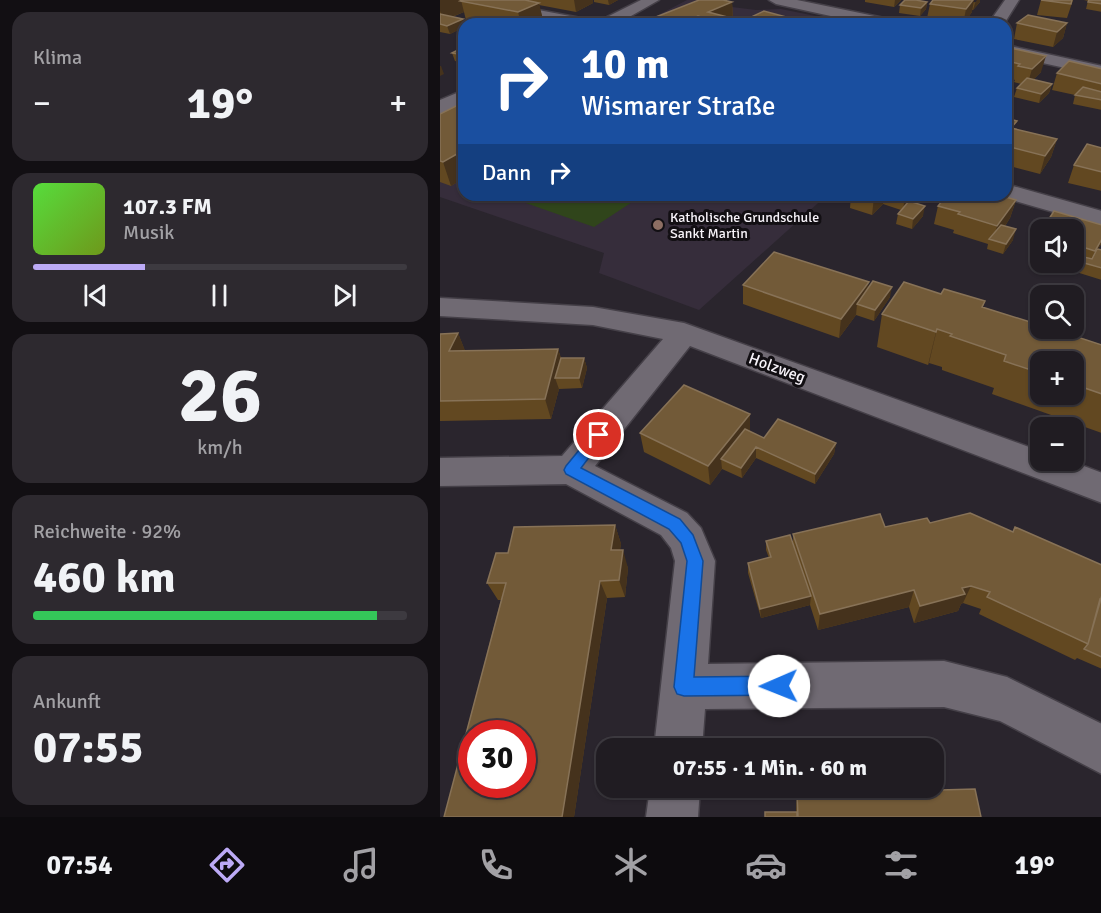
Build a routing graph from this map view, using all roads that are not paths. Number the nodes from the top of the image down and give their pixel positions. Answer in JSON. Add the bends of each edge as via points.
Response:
{"nodes":[{"id":1,"x":462,"y":0,"type":"edge"},
{"id":2,"x":652,"y":0,"type":"edge"},
{"id":3,"x":776,"y":0,"type":"edge"},
{"id":4,"x":1012,"y":0,"type":"edge"},
{"id":5,"x":555,"y":18,"type":"edge"},
{"id":6,"x":617,"y":18,"type":"edge"},
{"id":7,"x":861,"y":18,"type":"edge"},
{"id":8,"x":1000,"y":18,"type":"edge"},
{"id":9,"x":1012,"y":51,"type":"edge"},
{"id":10,"x":1102,"y":71,"type":"edge"},
{"id":11,"x":458,"y":99,"type":"edge"},
{"id":12,"x":440,"y":108,"type":"edge"},
{"id":13,"x":1012,"y":193,"type":"edge"},
{"id":14,"x":1102,"y":219,"type":"edge"},
{"id":15,"x":440,"y":307,"type":"edge"},
{"id":16,"x":684,"y":333,"type":"junction"},
{"id":17,"x":571,"y":470,"type":"junction"},
{"id":18,"x":440,"y":472,"type":"edge"},
{"id":19,"x":1102,"y":488,"type":"edge"},
{"id":20,"x":684,"y":687,"type":"junction"},
{"id":21,"x":679,"y":738,"type":"edge"},
{"id":22,"x":1102,"y":750,"type":"edge"},
{"id":23,"x":674,"y":798,"type":"edge"},
{"id":24,"x":672,"y":817,"type":"edge"}],
"edges":[{"from":1,"to":5,"type":"street"},
{"from":2,"to":6,"type":"street"},
{"from":3,"to":7,"type":"street"},
{"from":4,"to":8,"type":"street"},
{"from":9,"to":10,"type":"street"},
{"from":11,"to":12,"type":"street"},
{"from":13,"to":14,"type":"street"},
{"from":15,"to":16,"type":"street","name":"Holzweg","via":[[593,316]]},
{"from":16,"to":17,"type":"street"},
{"from":16,"to":19,"type":"street","name":"Holzweg"},
{"from":17,"to":18,"type":"street"},
{"from":17,"to":20,"type":"street","via":[[674,524],[687,540],[695,561]]},
{"from":20,"to":21,"type":"street"},
{"from":20,"to":22,"type":"street","via":[[944,684],[1007,700]]},
{"from":23,"to":24,"type":"street"}]}
